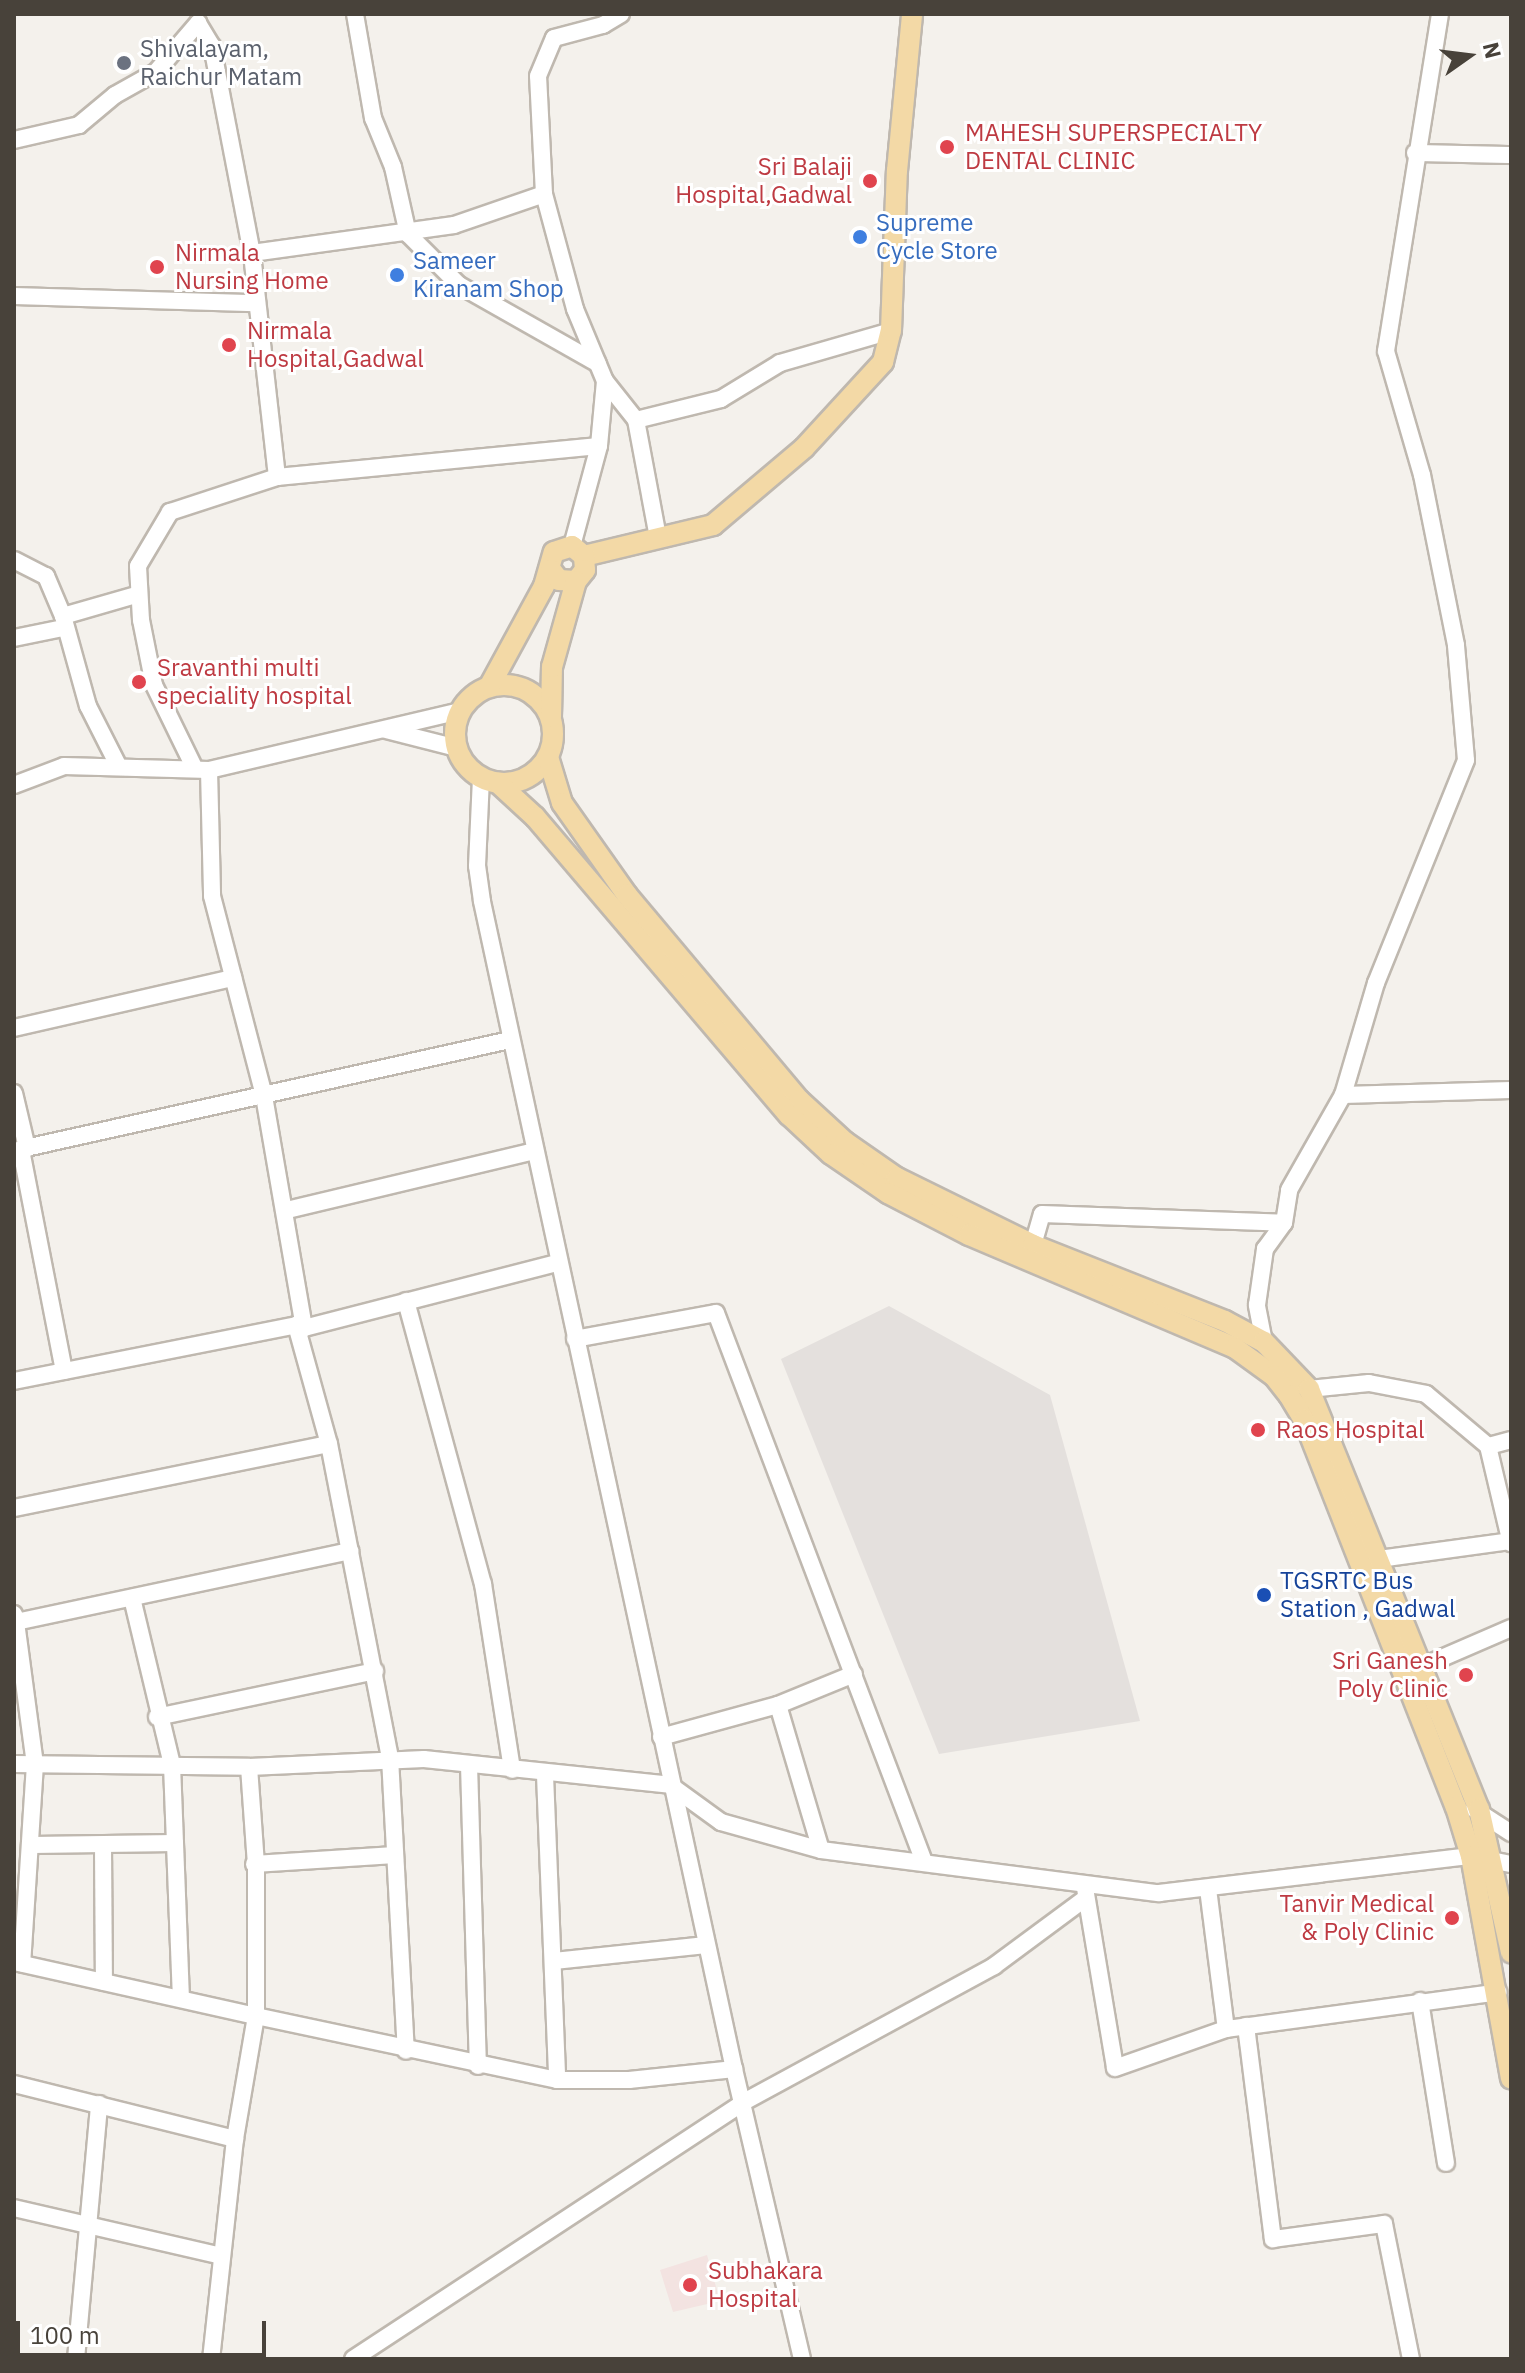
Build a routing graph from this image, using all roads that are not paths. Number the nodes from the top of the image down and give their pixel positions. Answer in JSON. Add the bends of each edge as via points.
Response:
{"nodes":[{"id":1,"x":355,"y":14,"type":"edge"},
{"id":2,"x":912,"y":14,"type":"edge"},
{"id":3,"x":1440,"y":14,"type":"edge"},
{"id":4,"x":614,"y":15,"type":"edge"},
{"id":5,"x":196,"y":18,"type":"edge"},
{"id":6,"x":14,"y":140,"type":"edge"},
{"id":7,"x":1415,"y":153,"type":"junction"},
{"id":8,"x":1511,"y":155,"type":"edge"},
{"id":9,"x":544,"y":194,"type":"junction"},
{"id":10,"x":408,"y":234,"type":"junction"},
{"id":11,"x":252,"y":253,"type":"junction"},
{"id":12,"x":14,"y":296,"type":"edge"},
{"id":13,"x":256,"y":303,"type":"junction"},
{"id":14,"x":891,"y":331,"type":"junction"},
{"id":15,"x":597,"y":363,"type":"junction"},
{"id":16,"x":605,"y":381,"type":"junction"},
{"id":17,"x":636,"y":420,"type":"junction"},
{"id":18,"x":599,"y":446,"type":"junction"},
{"id":19,"x":277,"y":477,"type":"junction"},
{"id":20,"x":658,"y":538,"type":"junction"},
{"id":21,"x":578,"y":551,"type":"junction"},
{"id":22,"x":14,"y":560,"type":"edge"},
{"id":23,"x":551,"y":570,"type":"junction"},
{"id":24,"x":576,"y":581,"type":"junction"},
{"id":25,"x":139,"y":594,"type":"junction"},
{"id":26,"x":63,"y":622,"type":"junction"},
{"id":27,"x":14,"y":638,"type":"edge"},
{"id":28,"x":489,"y":687,"type":"junction"},
{"id":29,"x":460,"y":711,"type":"junction"},
{"id":30,"x":551,"y":719,"type":"junction"},
{"id":31,"x":380,"y":729,"type":"junction"},
{"id":32,"x":457,"y":748,"type":"junction"},
{"id":33,"x":548,"y":757,"type":"junction"},
{"id":34,"x":119,"y":767,"type":"junction"},
{"id":35,"x":202,"y":768,"type":"junction"},
{"id":36,"x":490,"y":781,"type":"junction"},
{"id":37,"x":14,"y":785,"type":"edge"},
{"id":38,"x":233,"y":978,"type":"junction"},
{"id":39,"x":14,"y":1028,"type":"edge"},
{"id":40,"x":510,"y":1040,"type":"junction"},
{"id":41,"x":1511,"y":1090,"type":"edge"},
{"id":42,"x":14,"y":1093,"type":"edge"},
{"id":43,"x":1343,"y":1095,"type":"junction"},
{"id":44,"x":264,"y":1096,"type":"junction"},
{"id":45,"x":27,"y":1148,"type":"junction"},
{"id":46,"x":534,"y":1151,"type":"junction"},
{"id":47,"x":287,"y":1210,"type":"junction"},
{"id":48,"x":1284,"y":1223,"type":"junction"},
{"id":49,"x":1033,"y":1245,"type":"junction"},
{"id":50,"x":557,"y":1263,"type":"junction"},
{"id":51,"x":406,"y":1301,"type":"junction"},
{"id":52,"x":300,"y":1327,"type":"junction"},
{"id":53,"x":575,"y":1339,"type":"junction"},
{"id":54,"x":1264,"y":1342,"type":"junction"},
{"id":55,"x":64,"y":1371,"type":"junction"},
{"id":56,"x":14,"y":1381,"type":"edge"},
{"id":57,"x":1309,"y":1389,"type":"junction"},
{"id":58,"x":1511,"y":1440,"type":"edge"},
{"id":59,"x":329,"y":1444,"type":"junction"},
{"id":60,"x":1488,"y":1446,"type":"junction"},
{"id":61,"x":14,"y":1508,"type":"edge"},
{"id":62,"x":1511,"y":1542,"type":"edge"},
{"id":63,"x":351,"y":1551,"type":"junction"},
{"id":64,"x":1379,"y":1559,"type":"junction"},
{"id":65,"x":132,"y":1598,"type":"junction"},
{"id":66,"x":15,"y":1618,"type":"edge"},
{"id":67,"x":1511,"y":1628,"type":"edge"},
{"id":68,"x":1421,"y":1667,"type":"junction"},
{"id":69,"x":375,"y":1671,"type":"junction"},
{"id":70,"x":854,"y":1674,"type":"junction"},
{"id":71,"x":778,"y":1705,"type":"junction"},
{"id":72,"x":157,"y":1717,"type":"junction"},
{"id":73,"x":661,"y":1737,"type":"junction"},
{"id":74,"x":390,"y":1758,"type":"junction"},
{"id":75,"x":14,"y":1764,"type":"edge"},
{"id":76,"x":35,"y":1764,"type":"junction"},
{"id":77,"x":172,"y":1765,"type":"junction"},
{"id":78,"x":469,"y":1765,"type":"junction"},
{"id":79,"x":249,"y":1767,"type":"junction"},
{"id":80,"x":512,"y":1770,"type":"junction"},
{"id":81,"x":545,"y":1775,"type":"junction"},
{"id":82,"x":670,"y":1785,"type":"junction"},
{"id":83,"x":1456,"y":1807,"type":"junction"},
{"id":84,"x":1479,"y":1809,"type":"junction"},
{"id":85,"x":1511,"y":1833,"type":"edge"},
{"id":86,"x":175,"y":1843,"type":"junction"},
{"id":87,"x":32,"y":1845,"type":"junction"},
{"id":88,"x":103,"y":1847,"type":"junction"},
{"id":89,"x":821,"y":1850,"type":"junction"},
{"id":90,"x":395,"y":1855,"type":"junction"},
{"id":91,"x":1481,"y":1856,"type":"junction"},
{"id":92,"x":923,"y":1859,"type":"junction"},
{"id":93,"x":254,"y":1864,"type":"junction"},
{"id":94,"x":1511,"y":1864,"type":"edge"},
{"id":95,"x":1208,"y":1889,"type":"junction"},
{"id":96,"x":1086,"y":1890,"type":"junction"},
{"id":97,"x":706,"y":1945,"type":"junction"},
{"id":98,"x":1511,"y":1952,"type":"edge"},
{"id":99,"x":554,"y":1961,"type":"junction"},
{"id":100,"x":18,"y":1963,"type":"edge"},
{"id":101,"x":104,"y":1982,"type":"junction"},
{"id":102,"x":1498,"y":1992,"type":"junction"},
{"id":103,"x":181,"y":1998,"type":"junction"},
{"id":104,"x":1420,"y":2001,"type":"junction"},
{"id":105,"x":256,"y":2016,"type":"junction"},
{"id":106,"x":1246,"y":2026,"type":"junction"},
{"id":107,"x":1226,"y":2029,"type":"junction"},
{"id":108,"x":406,"y":2051,"type":"junction"},
{"id":109,"x":478,"y":2066,"type":"junction"},
{"id":110,"x":734,"y":2069,"type":"junction"},
{"id":111,"x":1511,"y":2078,"type":"edge"},
{"id":112,"x":557,"y":2080,"type":"junction"},
{"id":113,"x":14,"y":2084,"type":"edge"},
{"id":114,"x":742,"y":2103,"type":"junction"},
{"id":115,"x":99,"y":2104,"type":"junction"},
{"id":116,"x":235,"y":2139,"type":"junction"},
{"id":117,"x":1446,"y":2163,"type":"dead end"},
{"id":118,"x":14,"y":2208,"type":"edge"},
{"id":119,"x":91,"y":2227,"type":"junction"},
{"id":120,"x":222,"y":2256,"type":"junction"},
{"id":121,"x":76,"y":2359,"type":"edge"},
{"id":122,"x":211,"y":2359,"type":"edge"},
{"id":123,"x":353,"y":2359,"type":"edge"},
{"id":124,"x":802,"y":2359,"type":"edge"},
{"id":125,"x":1411,"y":2359,"type":"edge"}],
"edges":[{"from":1,"to":10,"type":"street","via":[[373,118],[393,167]]},
{"from":2,"to":14,"type":"main road","via":[[897,171]]},
{"from":3,"to":7,"type":"street"},
{"from":4,"to":9,"type":"street","via":[[603,25],[554,38],[538,76]]},
{"from":5,"to":6,"type":"street","via":[[156,72],[115,95],[79,125]]},
{"from":5,"to":11,"type":"street","via":[[212,46]]},
{"from":7,"to":8,"type":"street"},
{"from":7,"to":43,"type":"street","via":[[1386,351],[1422,475],[1450,614],[1466,760],[1376,983]]},
{"from":9,"to":10,"type":"street","via":[[454,225]]},
{"from":9,"to":15,"type":"street","via":[[575,309]]},
{"from":10,"to":11,"type":"street"},
{"from":10,"to":15,"type":"street","via":[[459,285]]},
{"from":11,"to":13,"type":"street"},
{"from":12,"to":13,"type":"street"},
{"from":13,"to":19,"type":"street"},
{"from":14,"to":17,"type":"street","via":[[780,363],[721,399]]},
{"from":14,"to":20,"type":"main road","via":[[883,362],[804,448],[713,525]]},
{"from":15,"to":16,"type":"street"},
{"from":16,"to":17,"type":"street"},
{"from":16,"to":18,"type":"street"},
{"from":17,"to":20,"type":"street"},
{"from":18,"to":19,"type":"street"},
{"from":18,"to":21,"type":"street"},
{"from":19,"to":25,"type":"street","via":[[170,512],[138,566]]},
{"from":20,"to":21,"type":"main road"},
{"from":21,"to":23,"type":"main road","via":[[554,552]]},
{"from":21,"to":24,"type":"main road","via":[[585,570]]},
{"from":22,"to":26,"type":"street","via":[[46,576]]},
{"from":23,"to":24,"type":"main road","via":[[559,580]]},
{"from":23,"to":28,"type":"main road"},
{"from":24,"to":30,"type":"main road","via":[[552,667]]},
{"from":25,"to":26,"type":"street"},
{"from":25,"to":35,"type":"street","via":[[154,685]]},
{"from":26,"to":27,"type":"street"},
{"from":26,"to":34,"type":"street","via":[[88,706]]},
{"from":28,"to":29,"type":"main road"},
{"from":28,"to":30,"type":"main road","via":[[526,690]]},
{"from":29,"to":31,"type":"street"},
{"from":29,"to":32,"type":"main road"},
{"from":30,"to":33,"type":"main road"},
{"from":31,"to":32,"type":"street"},
{"from":31,"to":35,"type":"street"},
{"from":32,"to":36,"type":"main road"},
{"from":33,"to":36,"type":"main road","via":[[527,777]]},
{"from":33,"to":49,"type":"main road","via":[[553,783],[578,831],[799,1100],[845,1142],[897,1178]]},
{"from":34,"to":35,"type":"street"},
{"from":34,"to":37,"type":"street","via":[[64,766]]},
{"from":35,"to":38,"type":"street","via":[[212,896]]},
{"from":36,"to":40,"type":"street","via":[[477,866]]},
{"from":36,"to":83,"type":"main road","via":[[535,817],[789,1115],[831,1154],[888,1193],[969,1235],[1208,1334],[1274,1376],[1304,1420]]},
{"from":38,"to":39,"type":"street"},
{"from":38,"to":44,"type":"street"},
{"from":40,"to":44,"type":"street"},
{"from":40,"to":46,"type":"street"},
{"from":41,"to":43,"type":"street"},
{"from":42,"to":45,"type":"street"},
{"from":43,"to":48,"type":"street","via":[[1289,1190]]},
{"from":44,"to":45,"type":"street"},
{"from":44,"to":47,"type":"street"},
{"from":45,"to":55,"type":"street","via":[[21,1149]]},
{"from":46,"to":47,"type":"street"},
{"from":46,"to":50,"type":"street"},
{"from":47,"to":52,"type":"street"},
{"from":48,"to":49,"type":"street","via":[[1042,1214]]},
{"from":48,"to":54,"type":"street","via":[[1265,1249],[1257,1305]]},
{"from":49,"to":54,"type":"main road","via":[[1225,1321]]},
{"from":50,"to":51,"type":"street"},
{"from":50,"to":53,"type":"street"},
{"from":51,"to":52,"type":"street"},
{"from":51,"to":80,"type":"street","via":[[483,1584]]},
{"from":52,"to":55,"type":"street"},
{"from":52,"to":59,"type":"street"},
{"from":53,"to":70,"type":"street","via":[[716,1313]]},
{"from":53,"to":73,"type":"street"},
{"from":54,"to":57,"type":"main road"},
{"from":55,"to":56,"type":"street"},
{"from":57,"to":60,"type":"street","via":[[1369,1383],[1426,1394]]},
{"from":57,"to":64,"type":"main road"},
{"from":58,"to":60,"type":"street"},
{"from":59,"to":61,"type":"street"},
{"from":59,"to":63,"type":"street"},
{"from":60,"to":62,"type":"street"},
{"from":62,"to":64,"type":"street"},
{"from":63,"to":65,"type":"street"},
{"from":63,"to":69,"type":"street"},
{"from":64,"to":68,"type":"main road"},
{"from":65,"to":66,"type":"street"},
{"from":65,"to":72,"type":"street"},
{"from":66,"to":76,"type":"street"},
{"from":67,"to":68,"type":"street"},
{"from":68,"to":84,"type":"main road"},
{"from":69,"to":72,"type":"street"},
{"from":69,"to":74,"type":"street"},
{"from":70,"to":71,"type":"street"},
{"from":70,"to":92,"type":"street"},
{"from":71,"to":73,"type":"street"},
{"from":71,"to":89,"type":"street"},
{"from":72,"to":77,"type":"street"},
{"from":73,"to":82,"type":"street"},
{"from":74,"to":78,"type":"street"},
{"from":74,"to":79,"type":"street"},
{"from":74,"to":90,"type":"street"},
{"from":75,"to":76,"type":"street"},
{"from":76,"to":77,"type":"street"},
{"from":76,"to":87,"type":"street"},
{"from":77,"to":79,"type":"street"},
{"from":77,"to":86,"type":"street"},
{"from":78,"to":80,"type":"street"},
{"from":78,"to":109,"type":"street"},
{"from":79,"to":93,"type":"street"},
{"from":80,"to":81,"type":"street"},
{"from":81,"to":82,"type":"street"},
{"from":81,"to":99,"type":"street"},
{"from":82,"to":89,"type":"street","via":[[721,1822]]},
{"from":82,"to":97,"type":"street"},
{"from":83,"to":84,"type":"street"},
{"from":83,"to":91,"type":"main road"},
{"from":84,"to":85,"type":"street"},
{"from":84,"to":91,"type":"main road"},
{"from":86,"to":88,"type":"street"},
{"from":86,"to":103,"type":"street"},
{"from":87,"to":88,"type":"street"},
{"from":87,"to":100,"type":"street"},
{"from":88,"to":101,"type":"street"},
{"from":89,"to":92,"type":"street"},
{"from":90,"to":93,"type":"street"},
{"from":90,"to":108,"type":"street"},
{"from":91,"to":94,"type":"street"},
{"from":91,"to":95,"type":"street"},
{"from":91,"to":98,"type":"main road"},
{"from":91,"to":102,"type":"main road"},
{"from":92,"to":96,"type":"street"},
{"from":93,"to":105,"type":"street"},
{"from":95,"to":96,"type":"street"},
{"from":95,"to":107,"type":"street"},
{"from":96,"to":107,"type":"street","via":[[1115,2068]]},
{"from":96,"to":114,"type":"street","via":[[994,1966]]},
{"from":97,"to":99,"type":"street"},
{"from":97,"to":110,"type":"street"},
{"from":99,"to":112,"type":"street"},
{"from":100,"to":101,"type":"street"},
{"from":101,"to":103,"type":"street"},
{"from":102,"to":104,"type":"street"},
{"from":102,"to":111,"type":"main road"},
{"from":103,"to":105,"type":"street"},
{"from":104,"to":106,"type":"street"},
{"from":104,"to":117,"type":"street"},
{"from":105,"to":108,"type":"street"},
{"from":105,"to":116,"type":"street"},
{"from":106,"to":107,"type":"street"},
{"from":106,"to":125,"type":"street","via":[[1273,2239],[1384,2224]]},
{"from":108,"to":109,"type":"street"},
{"from":109,"to":112,"type":"street"},
{"from":110,"to":112,"type":"street","via":[[629,2080]]},
{"from":110,"to":114,"type":"street"},
{"from":113,"to":115,"type":"street"},
{"from":114,"to":123,"type":"street"},
{"from":114,"to":124,"type":"street"},
{"from":115,"to":116,"type":"street"},
{"from":115,"to":119,"type":"street"},
{"from":116,"to":120,"type":"street"},
{"from":118,"to":119,"type":"street"},
{"from":119,"to":120,"type":"street"},
{"from":119,"to":121,"type":"street"},
{"from":120,"to":122,"type":"street"}]}
